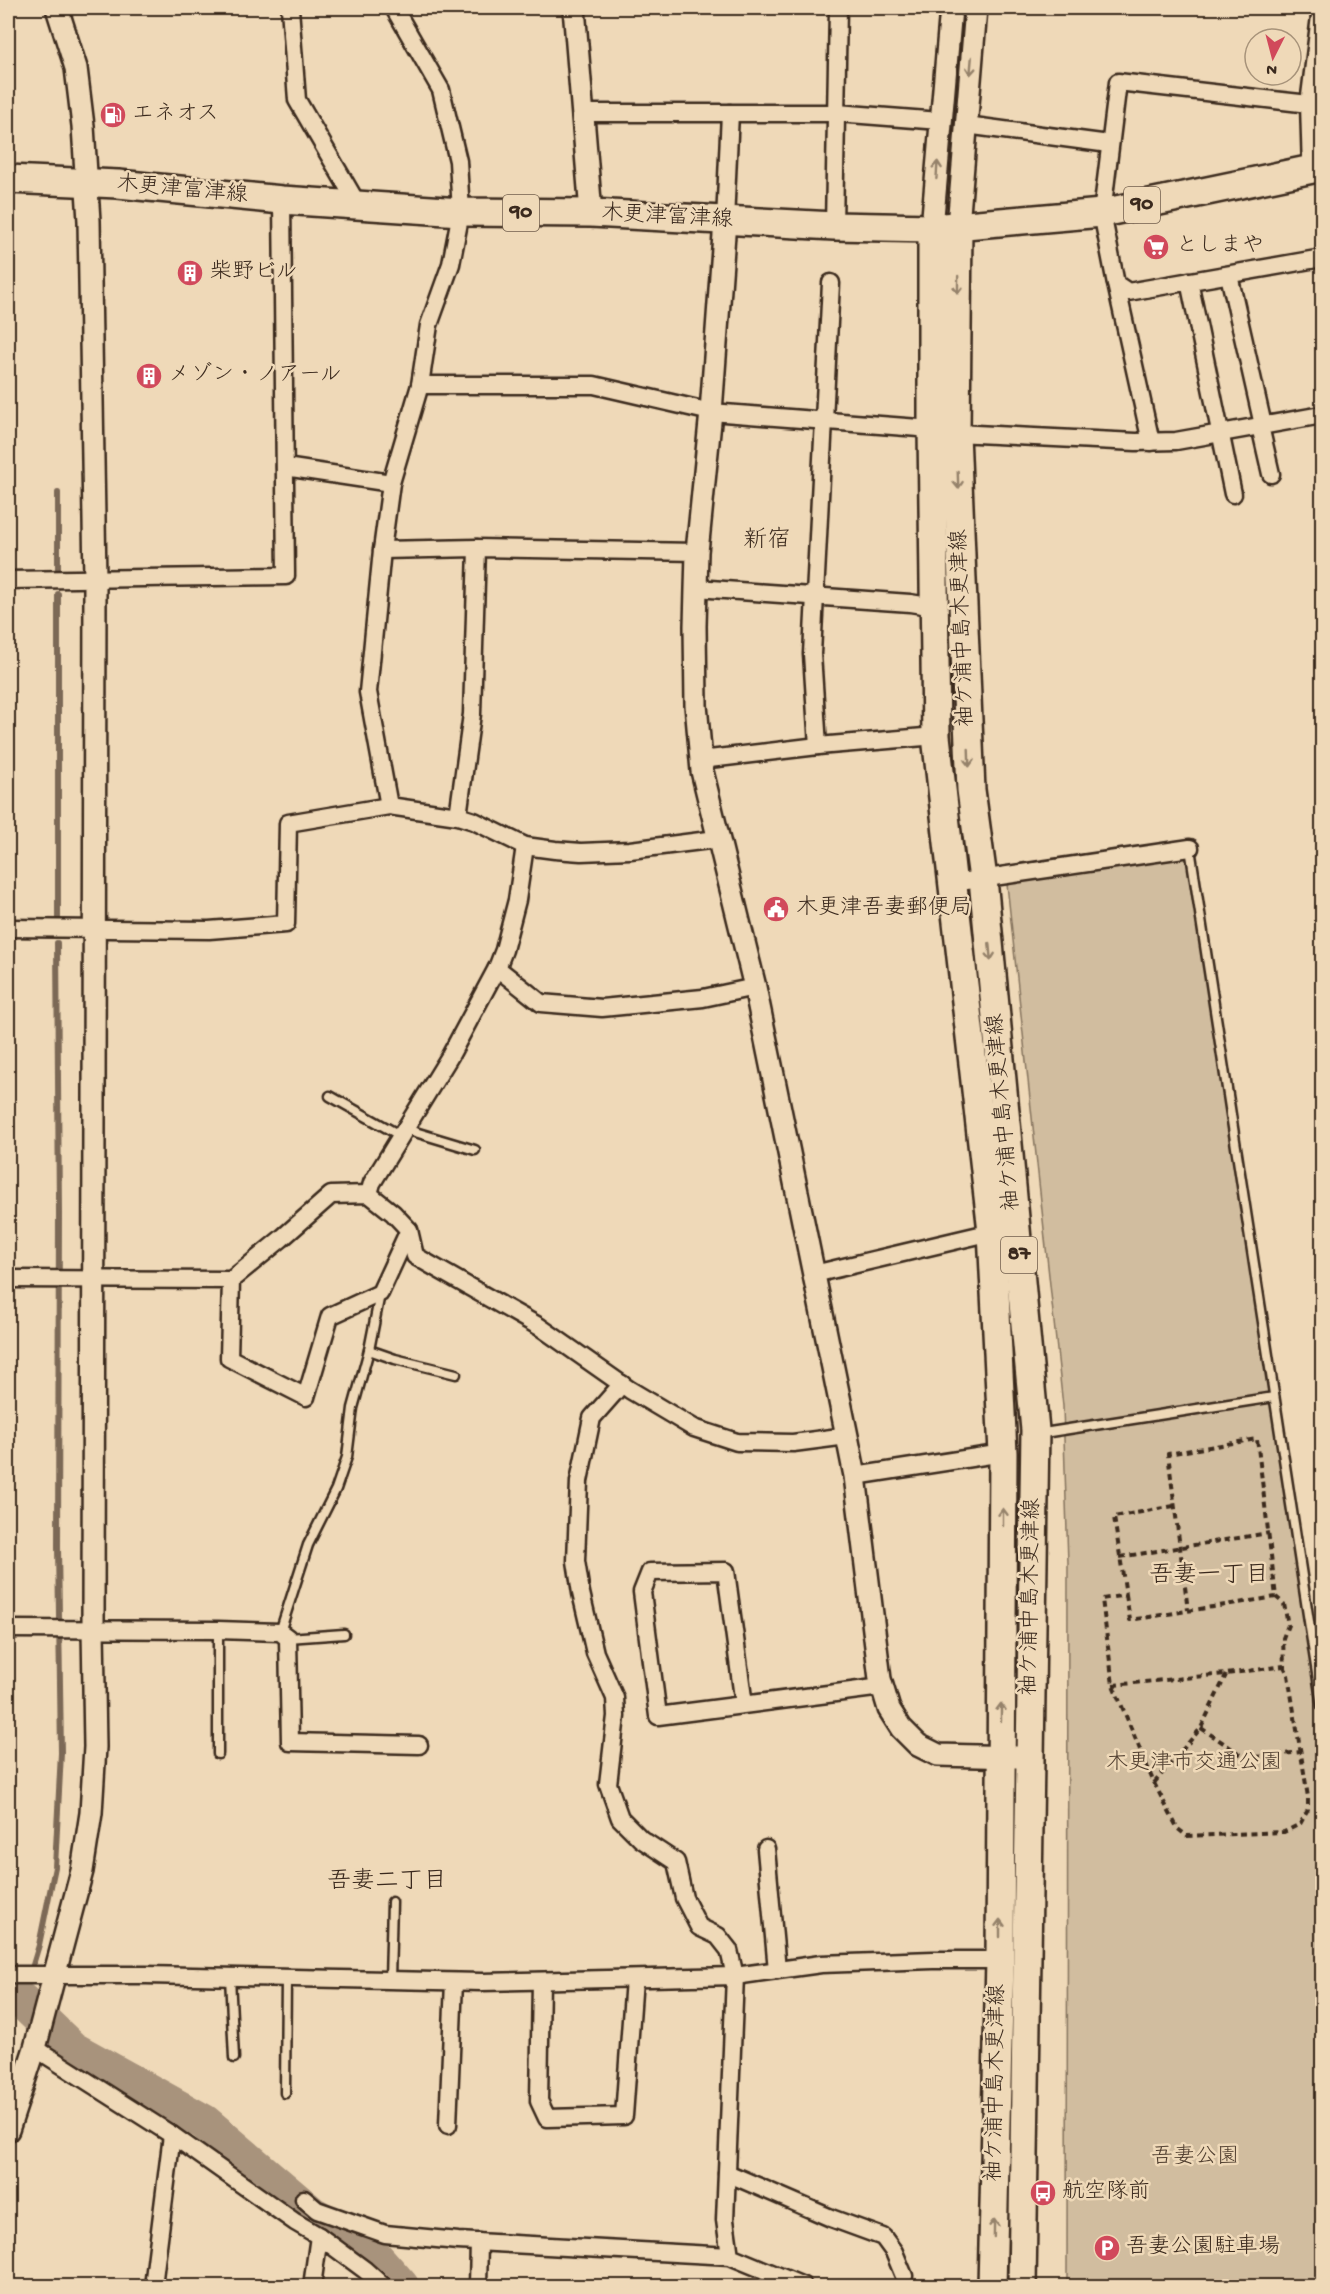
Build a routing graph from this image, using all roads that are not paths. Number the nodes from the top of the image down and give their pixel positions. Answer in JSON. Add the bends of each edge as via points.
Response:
{"nodes":[{"id":1,"x":57,"y":8,"type":"edge"},
{"id":2,"x":290,"y":8,"type":"edge"},
{"id":3,"x":394,"y":8,"type":"edge"},
{"id":4,"x":574,"y":8,"type":"edge"},
{"id":5,"x":838,"y":8,"type":"edge"},
{"id":6,"x":951,"y":8,"type":"edge"},
{"id":7,"x":976,"y":8,"type":"edge"},
{"id":8,"x":1321,"y":8,"type":"edge"},
{"id":9,"x":1309,"y":104,"type":"junction"},
{"id":10,"x":582,"y":113,"type":"junction"},
{"id":11,"x":730,"y":113,"type":"junction"},
{"id":12,"x":837,"y":113,"type":"junction"},
{"id":13,"x":940,"y":121,"type":"junction"},
{"id":14,"x":966,"y":125,"type":"junction"},
{"id":15,"x":1109,"y":144,"type":"junction"},
{"id":16,"x":1317,"y":168,"type":"edge"},
{"id":17,"x":8,"y":179,"type":"edge"},
{"id":18,"x":85,"y":182,"type":"junction"},
{"id":19,"x":282,"y":200,"type":"junction"},
{"id":20,"x":358,"y":205,"type":"junction"},
{"id":21,"x":461,"y":212,"type":"junction"},
{"id":22,"x":591,"y":213,"type":"junction"},
{"id":23,"x":1102,"y":213,"type":"junction"},
{"id":24,"x":725,"y":221,"type":"junction"},
{"id":25,"x":834,"y":226,"type":"junction"},
{"id":26,"x":945,"y":227,"type":"junction"},
{"id":27,"x":1323,"y":258,"type":"edge"},
{"id":28,"x":1229,"y":274,"type":"junction"},
{"id":29,"x":1189,"y":281,"type":"junction"},
{"id":30,"x":831,"y":283,"type":"dead end"},
{"id":31,"x":1116,"y":284,"type":"junction"},
{"id":32,"x":420,"y":385,"type":"junction"},
{"id":33,"x":711,"y":412,"type":"junction"},
{"id":34,"x":1323,"y":415,"type":"edge"},
{"id":35,"x":824,"y":421,"type":"junction"},
{"id":36,"x":1262,"y":426,"type":"junction"},
{"id":37,"x":944,"y":431,"type":"junction"},
{"id":38,"x":1222,"y":433,"type":"junction"},
{"id":39,"x":1151,"y":442,"type":"junction"},
{"id":40,"x":285,"y":467,"type":"junction"},
{"id":41,"x":1270,"y":474,"type":"dead end"},
{"id":42,"x":391,"y":483,"type":"junction"},
{"id":43,"x":1233,"y":494,"type":"dead end"},
{"id":44,"x":477,"y":548,"type":"junction"},
{"id":45,"x":382,"y":550,"type":"junction"},
{"id":46,"x":697,"y":552,"type":"junction"},
{"id":47,"x":95,"y":579,"type":"junction"},
{"id":48,"x":8,"y":580,"type":"edge"},
{"id":49,"x":696,"y":588,"type":"junction"},
{"id":50,"x":815,"y":595,"type":"junction"},
{"id":51,"x":935,"y":607,"type":"junction"},
{"id":52,"x":936,"y":736,"type":"junction"},
{"id":53,"x":818,"y":746,"type":"junction"},
{"id":54,"x":701,"y":760,"type":"junction"},
{"id":55,"x":389,"y":806,"type":"junction"},
{"id":56,"x":458,"y":816,"type":"junction"},
{"id":57,"x":717,"y":839,"type":"junction"},
{"id":58,"x":525,"y":846,"type":"junction"},
{"id":59,"x":1190,"y":848,"type":"joint"},
{"id":60,"x":983,"y":879,"type":"junction"},
{"id":61,"x":953,"y":883,"type":"junction"},
{"id":62,"x":8,"y":928,"type":"edge"},
{"id":63,"x":94,"y":928,"type":"junction"},
{"id":64,"x":497,"y":968,"type":"junction"},
{"id":65,"x":755,"y":987,"type":"junction"},
{"id":66,"x":330,"y":1096,"type":"dead end"},
{"id":67,"x":403,"y":1133,"type":"junction"},
{"id":68,"x":475,"y":1150,"type":"dead end"},
{"id":69,"x":369,"y":1194,"type":"junction"},
{"id":70,"x":409,"y":1230,"type":"junction"},
{"id":71,"x":992,"y":1232,"type":"junction"},
{"id":72,"x":814,"y":1274,"type":"junction"},
{"id":73,"x":8,"y":1279,"type":"edge"},
{"id":74,"x":93,"y":1279,"type":"junction"},
{"id":75,"x":231,"y":1280,"type":"junction"},
{"id":76,"x":380,"y":1293,"type":"junction"},
{"id":77,"x":369,"y":1350,"type":"junction"},
{"id":78,"x":456,"y":1374,"type":"dead end"},
{"id":79,"x":622,"y":1384,"type":"junction"},
{"id":80,"x":1274,"y":1397,"type":"junction"},
{"id":81,"x":1034,"y":1434,"type":"junction"},
{"id":82,"x":847,"y":1436,"type":"junction"},
{"id":83,"x":1003,"y":1453,"type":"junction"},
{"id":84,"x":855,"y":1476,"type":"junction"},
{"id":85,"x":8,"y":1629,"type":"edge"},
{"id":86,"x":93,"y":1629,"type":"junction"},
{"id":87,"x":218,"y":1630,"type":"junction"},
{"id":88,"x":344,"y":1634,"type":"dead end"},
{"id":89,"x":284,"y":1635,"type":"junction"},
{"id":90,"x":882,"y":1687,"type":"junction"},
{"id":91,"x":744,"y":1705,"type":"junction"},
{"id":92,"x":1323,"y":1706,"type":"edge"},
{"id":93,"x":419,"y":1745,"type":"dead end"},
{"id":94,"x":218,"y":1754,"type":"dead end"},
{"id":95,"x":1001,"y":1756,"type":"junction"},
{"id":96,"x":1030,"y":1757,"type":"junction"},
{"id":97,"x":766,"y":1849,"type":"dead end"},
{"id":98,"x":392,"y":1902,"type":"dead end"},
{"id":99,"x":1000,"y":1960,"type":"junction"},
{"id":100,"x":777,"y":1970,"type":"junction"},
{"id":101,"x":8,"y":1975,"type":"edge"},
{"id":102,"x":55,"y":1975,"type":"junction"},
{"id":103,"x":735,"y":1976,"type":"junction"},
{"id":104,"x":230,"y":1977,"type":"junction"},
{"id":105,"x":286,"y":1978,"type":"junction"},
{"id":106,"x":634,"y":1979,"type":"junction"},
{"id":107,"x":390,"y":1980,"type":"junction"},
{"id":108,"x":541,"y":1981,"type":"junction"},
{"id":109,"x":454,"y":1982,"type":"junction"},
{"id":110,"x":35,"y":2048,"type":"junction"},
{"id":111,"x":234,"y":2058,"type":"dead end"},
{"id":112,"x":285,"y":2093,"type":"dead end"},
{"id":113,"x":448,"y":2125,"type":"dead end"},
{"id":114,"x":8,"y":2130,"type":"edge"},
{"id":115,"x":172,"y":2135,"type":"junction"},
{"id":116,"x":727,"y":2173,"type":"junction"},
{"id":117,"x":304,"y":2199,"type":"dead end"},
{"id":118,"x":319,"y":2236,"type":"junction"},
{"id":119,"x":479,"y":2242,"type":"junction"},
{"id":120,"x":730,"y":2256,"type":"junction"},
{"id":121,"x":904,"y":2277,"type":"dead end"},
{"id":122,"x":153,"y":2286,"type":"edge"},
{"id":123,"x":312,"y":2286,"type":"edge"},
{"id":124,"x":383,"y":2286,"type":"edge"},
{"id":125,"x":478,"y":2286,"type":"edge"},
{"id":126,"x":803,"y":2286,"type":"edge"},
{"id":127,"x":992,"y":2286,"type":"edge"},
{"id":128,"x":1023,"y":2286,"type":"edge"}],
"edges":[{"from":1,"to":18,"type":"street","via":[[76,68]]},
{"from":2,"to":20,"type":"street","via":[[297,100]]},
{"from":3,"to":21,"type":"street","via":[[441,90],[458,161]]},
{"from":4,"to":10,"type":"street"},
{"from":5,"to":12,"type":"street"},
{"from":6,"to":13,"type":"street"},
{"from":7,"to":14,"type":"street","one_way":true},
{"from":8,"to":9,"type":"street"},
{"from":9,"to":15,"type":"street","via":[[1118,82]]},
{"from":9,"to":16,"type":"street"},
{"from":10,"to":11,"type":"street"},
{"from":10,"to":22,"type":"street"},
{"from":11,"to":12,"type":"street"},
{"from":11,"to":24,"type":"street"},
{"from":12,"to":13,"type":"street"},
{"from":12,"to":25,"type":"street"},
{"from":26,"to":13,"type":"street","one_way":true},
{"from":14,"to":15,"type":"street"},
{"from":14,"to":26,"type":"street"},
{"from":15,"to":23,"type":"street"},
{"from":16,"to":23,"type":"main road","name":"木更津富津線","number":"90"},
{"from":17,"to":18,"type":"main road","name":"木更津富津線","number":"90"},
{"from":18,"to":19,"type":"main road","name":"木更津富津線","number":"90"},
{"from":18,"to":47,"type":"street","via":[[90,233]]},
{"from":19,"to":20,"type":"main road","name":"木更津富津線","number":"90"},
{"from":19,"to":40,"type":"street"},
{"from":20,"to":21,"type":"main road","name":"木更津富津線","number":"90"},
{"from":21,"to":22,"type":"main road","name":"木更津富津線","number":"90"},
{"from":21,"to":32,"type":"street","via":[[451,264],[429,325]]},
{"from":22,"to":24,"type":"main road","name":"木更津富津線","number":"90"},
{"from":23,"to":26,"type":"main road","name":"木更津富津線","number":"90"},
{"from":23,"to":31,"type":"street"},
{"from":24,"to":25,"type":"main road","name":"木更津富津線","number":"90"},
{"from":24,"to":33,"type":"street"},
{"from":25,"to":26,"type":"main road","name":"木更津富津線","number":"90"},
{"from":26,"to":37,"type":"main road","name":"袖ケ浦中島木更津線","number":"87"},
{"from":27,"to":28,"type":"street"},
{"from":28,"to":29,"type":"street"},
{"from":28,"to":36,"type":"street"},
{"from":29,"to":31,"type":"street","via":[[1128,292]]},
{"from":29,"to":38,"type":"street"},
{"from":30,"to":35,"type":"street"},
{"from":31,"to":39,"type":"street"},
{"from":32,"to":33,"type":"street","via":[[594,385]]},
{"from":32,"to":42,"type":"street"},
{"from":33,"to":35,"type":"street"},
{"from":33,"to":46,"type":"street"},
{"from":34,"to":36,"type":"street"},
{"from":35,"to":37,"type":"street"},
{"from":35,"to":50,"type":"street"},
{"from":36,"to":38,"type":"street"},
{"from":36,"to":41,"type":"street"},
{"from":37,"to":39,"type":"street"},
{"from":37,"to":51,"type":"main road","name":"袖ケ浦中島木更津線","number":"87"},
{"from":37,"to":60,"type":"main road","name":"袖ケ浦中島木更津線","number":"87","one_way":true,"via":[[971,790]]},
{"from":38,"to":39,"type":"street"},
{"from":38,"to":43,"type":"street"},
{"from":40,"to":42,"type":"street"},
{"from":40,"to":47,"type":"street","via":[[286,576]]},
{"from":42,"to":45,"type":"street"},
{"from":44,"to":45,"type":"street"},
{"from":44,"to":46,"type":"street"},
{"from":44,"to":56,"type":"street","via":[[472,714]]},
{"from":45,"to":55,"type":"street","via":[[368,692]]},
{"from":46,"to":49,"type":"street"},
{"from":47,"to":48,"type":"street"},
{"from":47,"to":63,"type":"street"},
{"from":49,"to":50,"type":"street"},
{"from":49,"to":54,"type":"street","via":[[696,705]]},
{"from":50,"to":51,"type":"street"},
{"from":50,"to":53,"type":"street","via":[[812,654]]},
{"from":51,"to":52,"type":"main road","name":"袖ケ浦中島木更津線","number":"87"},
{"from":52,"to":53,"type":"street"},
{"from":52,"to":61,"type":"main road","name":"袖ケ浦中島木更津線","number":"87"},
{"from":53,"to":54,"type":"street"},
{"from":54,"to":57,"type":"street"},
{"from":55,"to":56,"type":"street"},
{"from":55,"to":63,"type":"street","via":[[288,823],[286,924],[209,930]]},
{"from":56,"to":58,"type":"street"},
{"from":57,"to":58,"type":"street","via":[[581,852]]},
{"from":57,"to":65,"type":"street"},
{"from":58,"to":64,"type":"street","via":[[517,900]]},
{"from":59,"to":60,"type":"street"},
{"from":59,"to":80,"type":"lane"},
{"from":60,"to":61,"type":"street"},
{"from":60,"to":81,"type":"main road","name":"袖ケ浦中島木更津線","number":"87","one_way":true},
{"from":61,"to":71,"type":"main road","name":"袖ケ浦中島木更津線","number":"87"},
{"from":62,"to":63,"type":"street"},
{"from":63,"to":74,"type":"street"},
{"from":64,"to":65,"type":"street","via":[[541,1003],[602,1008],[704,998]]},
{"from":64,"to":67,"type":"street"},
{"from":65,"to":72,"type":"street"},
{"from":66,"to":67,"type":"lane"},
{"from":67,"to":68,"type":"lane"},
{"from":67,"to":69,"type":"street","via":[[372,1182]]},
{"from":69,"to":70,"type":"street"},
{"from":69,"to":75,"type":"street","via":[[331,1195]]},
{"from":70,"to":76,"type":"street"},
{"from":70,"to":79,"type":"street","via":[[415,1256],[540,1327]]},
{"from":71,"to":72,"type":"street"},
{"from":71,"to":83,"type":"main road","name":"袖ケ浦中島木更津線","number":"87"},
{"from":72,"to":82,"type":"street"},
{"from":73,"to":74,"type":"street"},
{"from":74,"to":75,"type":"street"},
{"from":74,"to":86,"type":"street"},
{"from":75,"to":76,"type":"street","via":[[230,1358],[306,1397],[330,1316]]},
{"from":76,"to":77,"type":"lane"},
{"from":77,"to":78,"type":"lane"},
{"from":77,"to":89,"type":"lane","via":[[353,1408],[347,1457],[308,1545]]},
{"from":79,"to":82,"type":"street","via":[[694,1428],[737,1442],[792,1443]]},
{"from":79,"to":103,"type":"street","via":[[592,1418],[579,1481],[576,1561],[595,1653],[615,1698],[608,1784],[620,1818],[641,1839],[676,1862],[684,1898],[699,1927],[724,1943]]},
{"from":80,"to":81,"type":"lane"},
{"from":80,"to":92,"type":"lane"},
{"from":81,"to":96,"type":"main road","name":"袖ケ浦中島木更津線","number":"87"},
{"from":82,"to":84,"type":"street"},
{"from":83,"to":84,"type":"street"},
{"from":95,"to":83,"type":"main road","name":"袖ケ浦中島木更津線","number":"87","one_way":true},
{"from":84,"to":90,"type":"street"},
{"from":85,"to":86,"type":"street"},
{"from":86,"to":87,"type":"street"},
{"from":86,"to":102,"type":"street","via":[[95,1747],[91,1814],[82,1871]]},
{"from":87,"to":89,"type":"street"},
{"from":87,"to":94,"type":"lane"},
{"from":88,"to":89,"type":"lane"},
{"from":89,"to":93,"type":"street","via":[[290,1742]]},
{"from":90,"to":91,"type":"street"},
{"from":90,"to":95,"type":"street","via":[[889,1709],[918,1745],[938,1755]]},
{"from":91,"to":91,"type":"street","via":[[658,1716],[642,1592],[650,1572],[726,1571]]},
{"from":95,"to":96,"type":"street"},
{"from":99,"to":95,"type":"main road","name":"袖ケ浦中島木更津線","number":"87","one_way":true},
{"from":96,"to":128,"type":"main road","name":"袖ケ浦中島木更津線","number":"87"},
{"from":97,"to":100,"type":"street"},
{"from":98,"to":107,"type":"lane"},
{"from":99,"to":100,"type":"street","via":[[821,1964]]},
{"from":127,"to":99,"type":"main road","name":"袖ケ浦中島木更津線","number":"87","one_way":true},
{"from":100,"to":103,"type":"street"},
{"from":101,"to":102,"type":"street"},
{"from":102,"to":104,"type":"street"},
{"from":102,"to":110,"type":"street"},
{"from":103,"to":106,"type":"street"},
{"from":103,"to":116,"type":"street"},
{"from":104,"to":105,"type":"street"},
{"from":104,"to":111,"type":"lane"},
{"from":105,"to":107,"type":"street"},
{"from":105,"to":112,"type":"lane"},
{"from":106,"to":108,"type":"street"},
{"from":106,"to":108,"type":"street","via":[[624,2116],[613,2117],[547,2118],[539,2101]]},
{"from":107,"to":109,"type":"street"},
{"from":108,"to":109,"type":"street"},
{"from":109,"to":113,"type":"street"},
{"from":110,"to":114,"type":"street"},
{"from":110,"to":115,"type":"street"},
{"from":115,"to":118,"type":"street"},
{"from":115,"to":122,"type":"street"},
{"from":116,"to":120,"type":"street","via":[[725,2220]]},
{"from":116,"to":121,"type":"street","via":[[883,2237]]},
{"from":117,"to":119,"type":"street","via":[[317,2210],[385,2235]]},
{"from":118,"to":123,"type":"street"},
{"from":118,"to":124,"type":"street"},
{"from":119,"to":120,"type":"street"},
{"from":119,"to":125,"type":"street"},
{"from":120,"to":126,"type":"street"}]}
